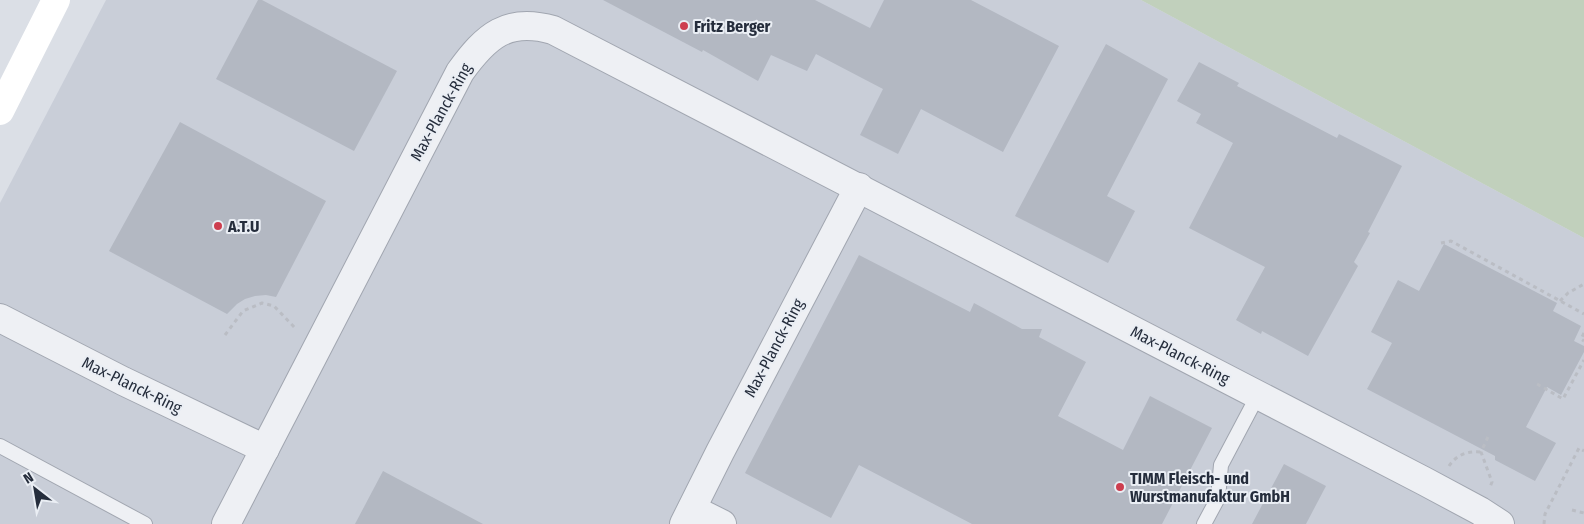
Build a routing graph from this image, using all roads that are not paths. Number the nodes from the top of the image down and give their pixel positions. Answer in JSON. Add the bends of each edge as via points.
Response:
{"nodes":[{"id":1,"x":56,"y":0,"type":"edge"},
{"id":2,"x":0,"y":111,"type":"edge"},
{"id":3,"x":858,"y":188,"type":"junction"},
{"id":4,"x":0,"y":318,"type":"edge"},
{"id":5,"x":1258,"y":396,"type":"junction"},
{"id":6,"x":0,"y":446,"type":"edge"},
{"id":7,"x":265,"y":449,"type":"junction"},
{"id":8,"x":688,"y":516,"type":"edge"},
{"id":9,"x":1490,"y":518,"type":"edge"},
{"id":10,"x":145,"y":524,"type":"edge"},
{"id":11,"x":226,"y":524,"type":"edge"},
{"id":12,"x":722,"y":524,"type":"edge"},
{"id":13,"x":1204,"y":524,"type":"edge"}],
"edges":[{"from":1,"to":2,"type":"main road"},
{"from":3,"to":5,"type":"street","name":"Max-Planck-Ring"},
{"from":3,"to":7,"type":"street","name":"Max-Planck-Ring","via":[[553,30],[526,25],[500,32],[489,39],[460,72]]},
{"from":3,"to":8,"type":"street","name":"Max-Planck-Ring"},
{"from":4,"to":7,"type":"street","name":"Max-Planck-Ring"},
{"from":5,"to":9,"type":"street","name":"Max-Planck-Ring"},
{"from":5,"to":13,"type":"lane","via":[[1221,465],[1218,498]]},
{"from":6,"to":10,"type":"lane"},
{"from":7,"to":11,"type":"street","name":"Max-Planck-Ring"},
{"from":8,"to":12,"type":"street","name":"Max-Planck-Ring"}]}
